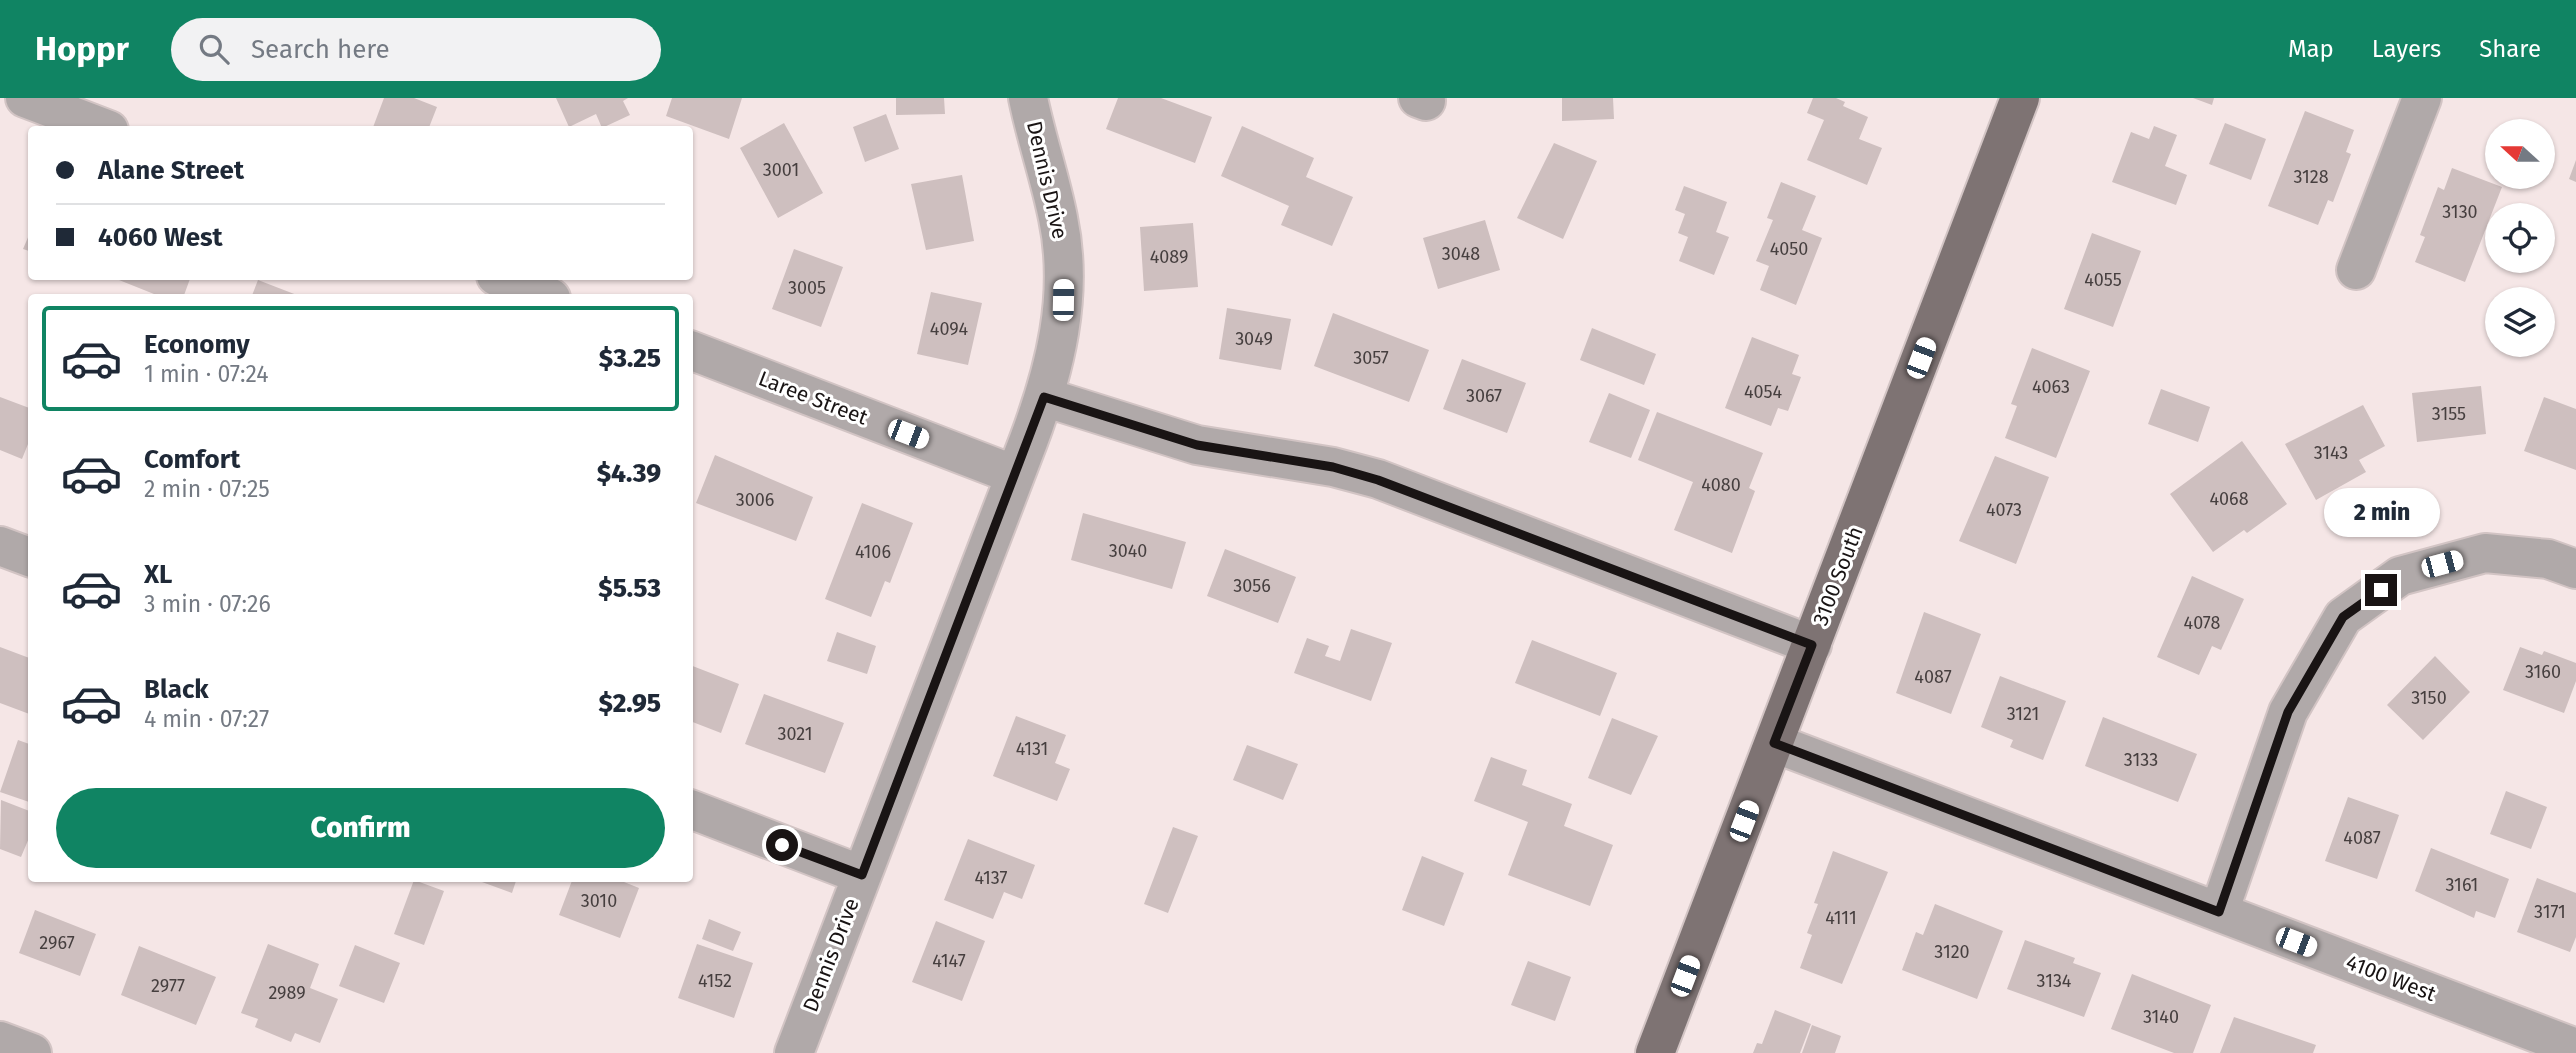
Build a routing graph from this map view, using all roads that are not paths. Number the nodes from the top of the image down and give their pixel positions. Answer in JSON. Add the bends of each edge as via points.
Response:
{"nodes":[{"id":1,"x":25,"y":98,"type":"edge"},
{"id":2,"x":1028,"y":98,"type":"edge"},
{"id":3,"x":2020,"y":98,"type":"edge"},
{"id":4,"x":2422,"y":98,"type":"edge"},
{"id":5,"x":98,"y":126,"type":"edge"},
{"id":6,"x":2356,"y":270,"type":"dead end"},
{"id":7,"x":506,"y":280,"type":"edge"},
{"id":8,"x":541,"y":294,"type":"edge"},
{"id":9,"x":693,"y":352,"type":"edge"},
{"id":10,"x":1044,"y":397,"type":"junction"},
{"id":11,"x":1015,"y":475,"type":"junction"},
{"id":12,"x":0,"y":546,"type":"edge"},
{"id":13,"x":28,"y":556,"type":"edge"},
{"id":14,"x":2576,"y":569,"type":"edge"},
{"id":15,"x":1812,"y":645,"type":"junction"},
{"id":16,"x":1774,"y":743,"type":"junction"},
{"id":17,"x":693,"y":810,"type":"edge"},
{"id":18,"x":862,"y":875,"type":"junction"},
{"id":19,"x":2219,"y":912,"type":"junction"},
{"id":20,"x":0,"y":1041,"type":"edge"},
{"id":21,"x":2576,"y":1048,"type":"edge"},
{"id":22,"x":32,"y":1053,"type":"edge"},
{"id":23,"x":794,"y":1053,"type":"edge"},
{"id":24,"x":1656,"y":1053,"type":"edge"}],
"edges":[{"from":1,"to":5,"type":"street"},
{"from":2,"to":10,"type":"street","name":"Dennis Drive","via":[[1063,254],[1061,327]]},
{"from":3,"to":15,"type":"main road","name":"3100 South"},
{"from":4,"to":6,"type":"street"},
{"from":7,"to":8,"type":"street"},
{"from":9,"to":11,"type":"street","name":"Laree Street"},
{"from":10,"to":11,"type":"street","name":"Dennis Drive"},
{"from":10,"to":15,"type":"street","via":[[1197,445],[1333,467],[1378,480]]},
{"from":11,"to":18,"type":"street","name":"Dennis Drive"},
{"from":12,"to":13,"type":"street"},
{"from":14,"to":19,"type":"street","via":[[2548,559],[2485,553],[2400,576],[2343,617],[2288,712]]},
{"from":15,"to":16,"type":"main road","name":"3100 South"},
{"from":16,"to":19,"type":"street","name":"4100 West"},
{"from":16,"to":24,"type":"main road","name":"3100 South"},
{"from":17,"to":18,"type":"street"},
{"from":18,"to":23,"type":"street","name":"Dennis Drive"},
{"from":19,"to":21,"type":"street","name":"4100 West"},
{"from":20,"to":22,"type":"street"}]}
